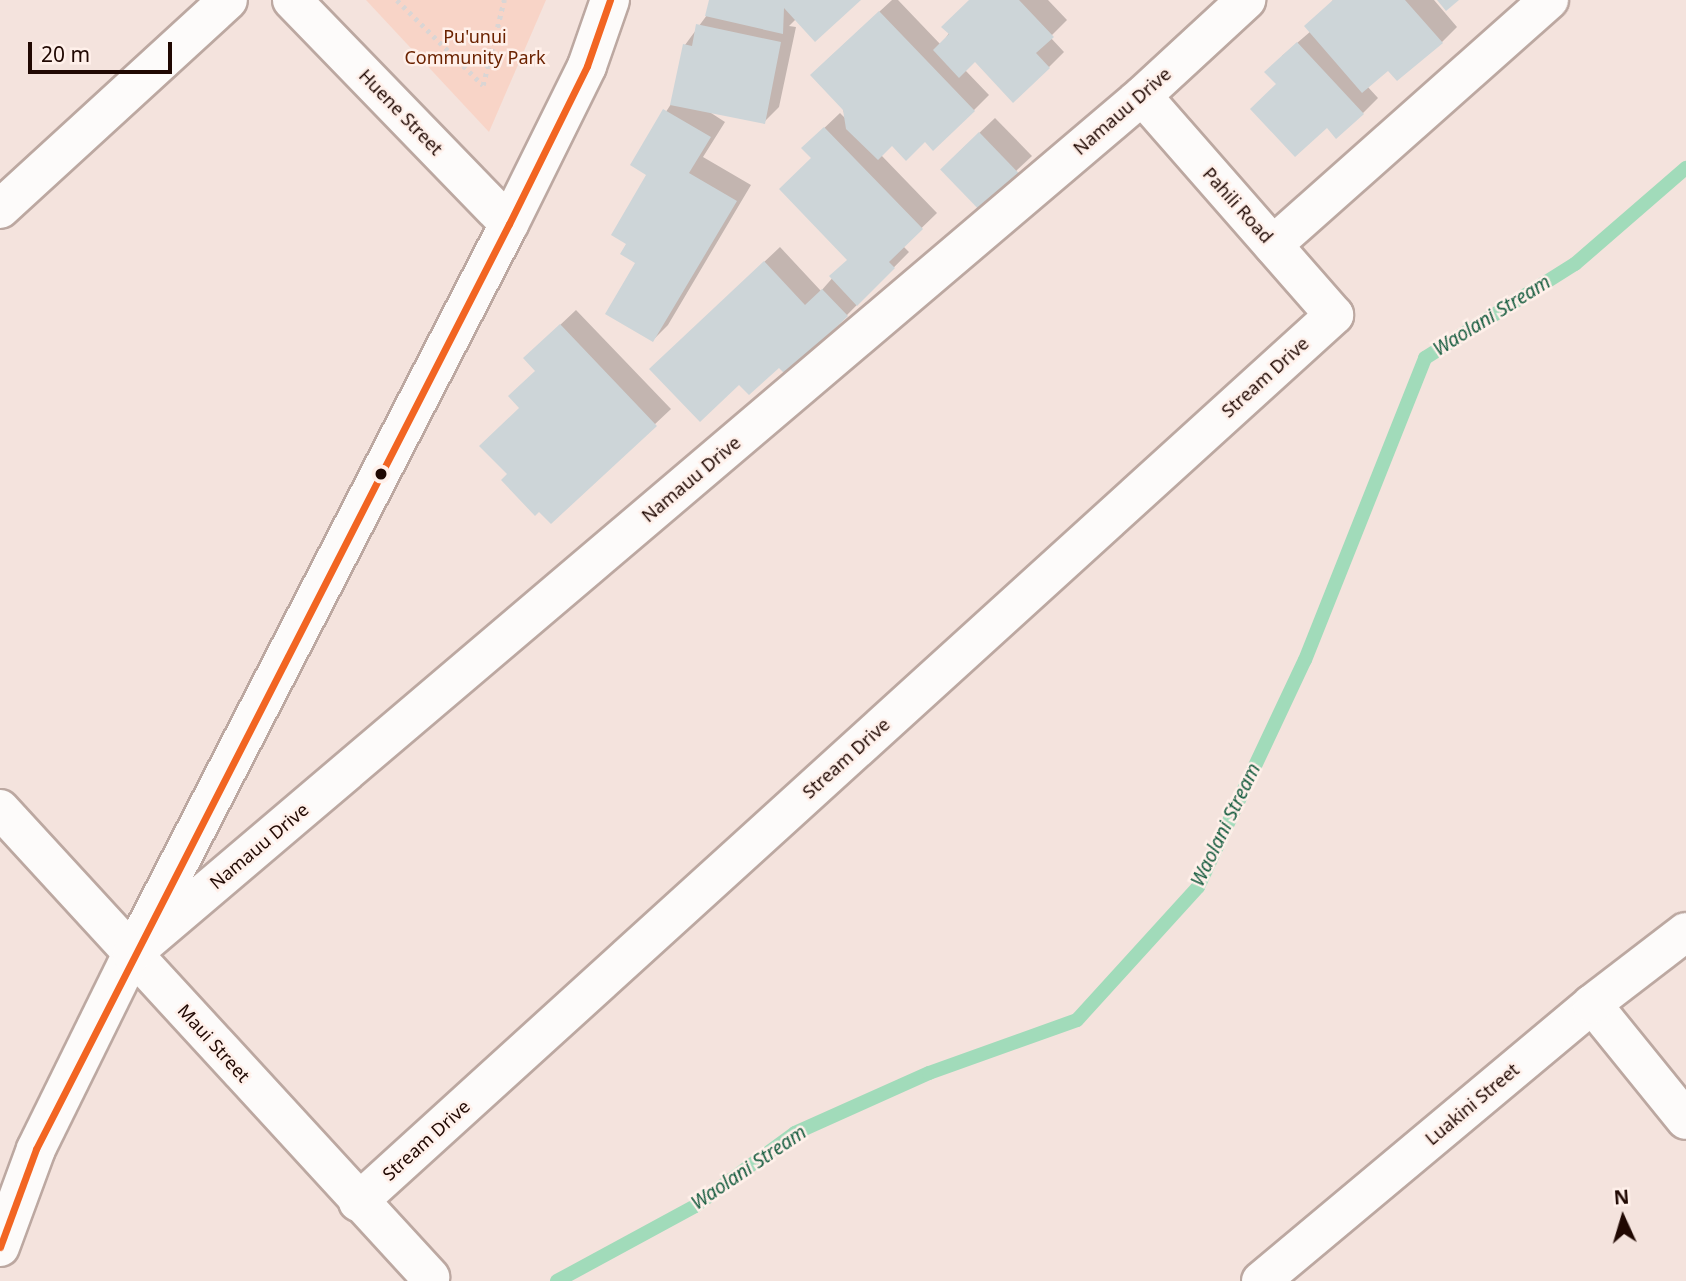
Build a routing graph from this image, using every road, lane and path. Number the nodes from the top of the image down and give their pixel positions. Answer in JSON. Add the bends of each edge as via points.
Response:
{"nodes":[{"id":1,"x":228,"y":0,"type":"edge"},
{"id":2,"x":292,"y":0,"type":"edge"},
{"id":3,"x":397,"y":0,"type":"edge"},
{"id":4,"x":504,"y":0,"type":"edge"},
{"id":5,"x":610,"y":0,"type":"edge"},
{"id":6,"x":1246,"y":0,"type":"edge"},
{"id":7,"x":1549,"y":0,"type":"edge"},
{"id":8,"x":1142,"y":96,"type":"junction"},
{"id":9,"x":0,"y":209,"type":"edge"},
{"id":10,"x":509,"y":224,"type":"junction"},
{"id":11,"x":1273,"y":245,"type":"junction"},
{"id":12,"x":1334,"y":314,"type":"joint"},
{"id":13,"x":0,"y":808,"type":"edge"},
{"id":14,"x":1686,"y":932,"type":"edge"},
{"id":15,"x":132,"y":954,"type":"junction"},
{"id":16,"x":1591,"y":1004,"type":"junction"},
{"id":17,"x":1686,"y":1120,"type":"edge"},
{"id":18,"x":358,"y":1202,"type":"junction"},
{"id":19,"x":0,"y":1247,"type":"edge"},
{"id":20,"x":429,"y":1277,"type":"dead end"},
{"id":21,"x":1261,"y":1281,"type":"edge"}],
"edges":[{"from":1,"to":9,"type":"street"},
{"from":2,"to":10,"type":"street","name":"Huene Street"},
{"from":3,"to":4,"type":"path","via":[[483,85]]},
{"from":5,"to":10,"type":"street","via":[[587,66]]},
{"from":6,"to":8,"type":"street","name":"Namauu Drive"},
{"from":7,"to":11,"type":"street"},
{"from":8,"to":11,"type":"street","name":"Pahili Road"},
{"from":8,"to":15,"type":"street","name":"Namauu Drive"},
{"from":10,"to":15,"type":"street"},
{"from":11,"to":12,"type":"street","name":"Pahili Road"},
{"from":12,"to":18,"type":"street","name":"Stream Drive"},
{"from":13,"to":15,"type":"street","name":"Maui Street"},
{"from":14,"to":16,"type":"street","name":"Luakini Street"},
{"from":15,"to":18,"type":"street","name":"Maui Street"},
{"from":15,"to":19,"type":"street","via":[[36,1149]]},
{"from":16,"to":17,"type":"street"},
{"from":16,"to":21,"type":"street","name":"Luakini Street"},
{"from":18,"to":20,"type":"street","name":"Maui Street"}]}
